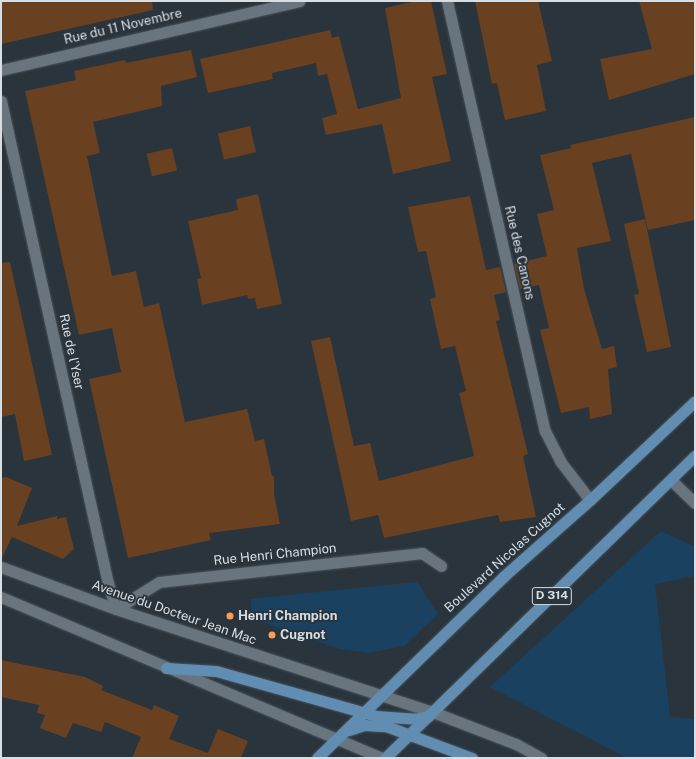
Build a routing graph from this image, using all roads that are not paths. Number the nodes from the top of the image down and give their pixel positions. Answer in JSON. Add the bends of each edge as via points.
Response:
{"nodes":[{"id":1,"x":299,"y":1,"type":"edge"},
{"id":2,"x":447,"y":1,"type":"edge"},
{"id":3,"x":1,"y":70,"type":"edge"},
{"id":4,"x":1,"y":101,"type":"edge"},
{"id":5,"x":695,"y":401,"type":"edge"},
{"id":6,"x":695,"y":456,"type":"edge"},
{"id":7,"x":671,"y":480,"type":"junction"},
{"id":8,"x":590,"y":500,"type":"junction"},
{"id":9,"x":695,"y":503,"type":"edge"},
{"id":10,"x":441,"y":566,"type":"dead end"},
{"id":11,"x":1,"y":567,"type":"edge"},
{"id":12,"x":1,"y":598,"type":"edge"},
{"id":13,"x":116,"y":610,"type":"junction"},
{"id":14,"x":166,"y":668,"type":"junction"},
{"id":15,"x":382,"y":696,"type":"junction"},
{"id":16,"x":362,"y":714,"type":"junction"},
{"id":17,"x":431,"y":714,"type":"junction"},
{"id":18,"x":410,"y":734,"type":"junction"},
{"id":19,"x":336,"y":738,"type":"junction"},
{"id":20,"x":317,"y":758,"type":"edge"},
{"id":21,"x":384,"y":758,"type":"edge"},
{"id":22,"x":472,"y":758,"type":"edge"},
{"id":23,"x":541,"y":758,"type":"edge"}],
"edges":[{"from":1,"to":3,"type":"street","name":"Rue du 11 Novembre"},
{"from":2,"to":8,"type":"street","name":"Rue des Canons","via":[[546,431],[560,461]]},
{"from":4,"to":13,"type":"street","name":"Rue de l'Yser","via":[[108,584]]},
{"from":5,"to":8,"type":"main road","name":"Boulevard Nicolas Cugnot"},
{"from":6,"to":7,"type":"main road","number":"D 314"},
{"from":7,"to":9,"type":"street"},
{"from":7,"to":17,"type":"main road","number":"D 314"},
{"from":8,"to":15,"type":"main road","name":"Boulevard Nicolas Cugnot","via":[[504,576]]},
{"from":10,"to":13,"type":"street","name":"Rue Henri Champion","via":[[422,553],[159,582]]},
{"from":11,"to":13,"type":"street","name":"Avenue du Docteur Jean Mac"},
{"from":12,"to":14,"type":"street"},
{"from":13,"to":15,"type":"street","name":"Avenue du Docteur Jean Mac"},
{"from":14,"to":16,"type":"main road","via":[[216,671]]},
{"from":14,"to":19,"type":"street"},
{"from":15,"to":16,"type":"main road","name":"Boulevard Nicolas Cugnot"},
{"from":15,"to":17,"type":"street","name":"Avenue du Docteur Jean Mac"},
{"from":16,"to":17,"type":"main road","via":[[399,719],[419,719]]},
{"from":16,"to":19,"type":"main road","name":"Boulevard Nicolas Cugnot"},
{"from":17,"to":18,"type":"main road"},
{"from":17,"to":23,"type":"street","name":"Avenue du Docteur Jean Mac","via":[[516,744]]},
{"from":18,"to":19,"type":"main road","via":[[372,724],[360,726]]},
{"from":18,"to":21,"type":"main road"},
{"from":18,"to":22,"type":"main road"},
{"from":19,"to":20,"type":"main road","name":"Boulevard Nicolas Cugnot"},
{"from":19,"to":21,"type":"street"}]}
